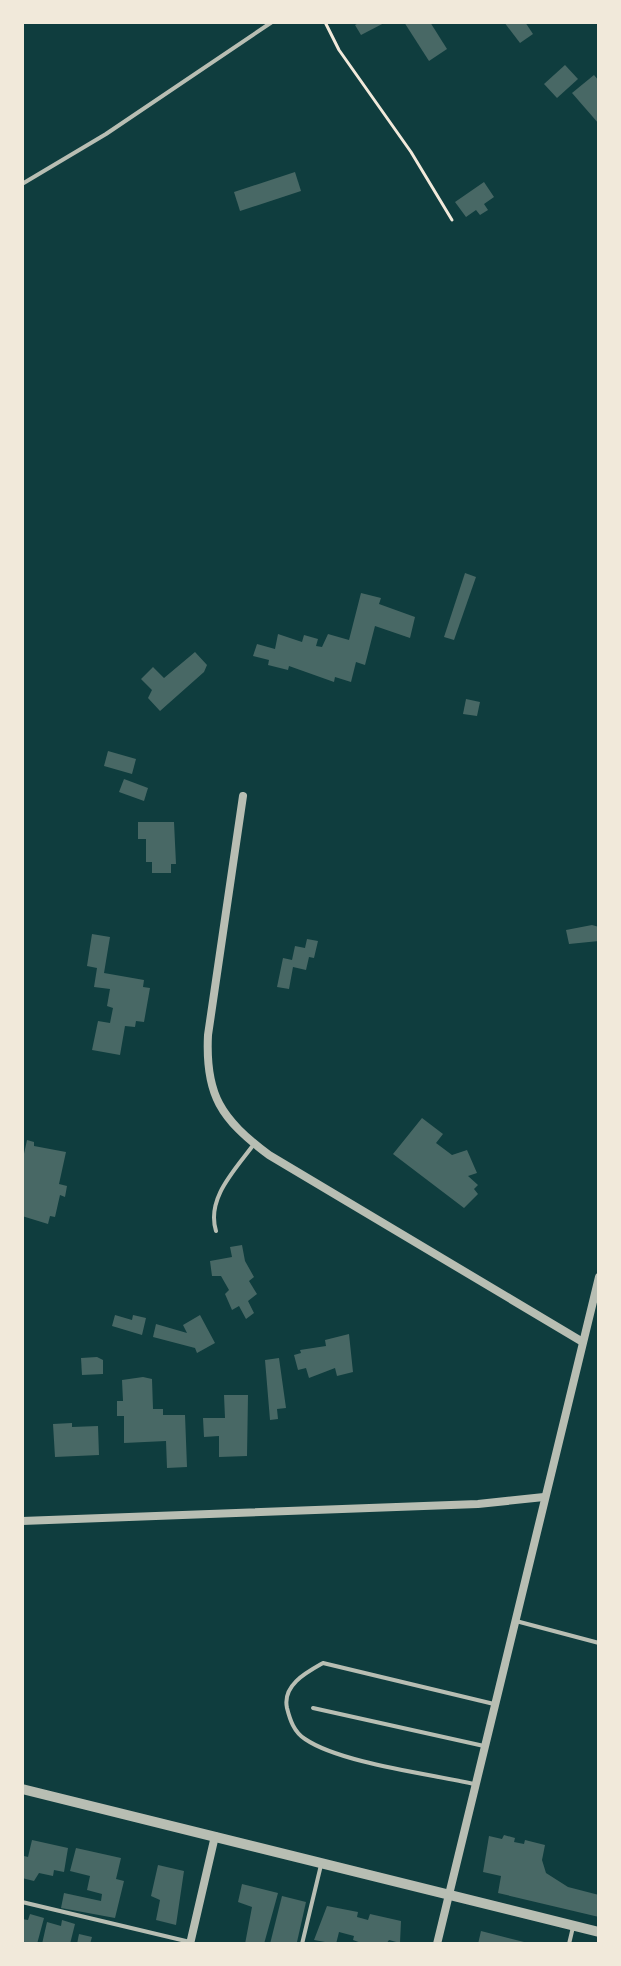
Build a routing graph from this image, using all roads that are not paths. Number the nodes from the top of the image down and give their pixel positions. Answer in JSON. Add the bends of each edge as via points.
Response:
{"nodes":[{"id":1,"x":272,"y":22,"type":"edge"},
{"id":2,"x":22,"y":184,"type":"edge"},
{"id":3,"x":243,"y":796,"type":"dead end"},
{"id":4,"x":254,"y":1144,"type":"junction"},
{"id":5,"x":216,"y":1231,"type":"dead end"},
{"id":6,"x":599,"y":1277,"type":"edge"},
{"id":7,"x":581,"y":1341,"type":"junction"},
{"id":8,"x":544,"y":1497,"type":"junction"},
{"id":9,"x":22,"y":1521,"type":"edge"},
{"id":10,"x":514,"y":1621,"type":"junction"},
{"id":11,"x":599,"y":1643,"type":"edge"},
{"id":12,"x":496,"y":1705,"type":"junction"},
{"id":13,"x":313,"y":1708,"type":"dead end"},
{"id":14,"x":486,"y":1747,"type":"junction"},
{"id":15,"x":478,"y":1785,"type":"junction"},
{"id":16,"x":22,"y":1789,"type":"edge"},
{"id":17,"x":215,"y":1836,"type":"junction"},
{"id":18,"x":322,"y":1862,"type":"junction"},
{"id":19,"x":449,"y":1894,"type":"junction"},
{"id":20,"x":22,"y":1902,"type":"edge"},
{"id":21,"x":573,"y":1926,"type":"junction"},
{"id":22,"x":599,"y":1932,"type":"edge"},
{"id":23,"x":190,"y":1943,"type":"edge"},
{"id":24,"x":302,"y":1944,"type":"edge"},
{"id":25,"x":437,"y":1944,"type":"edge"},
{"id":26,"x":569,"y":1944,"type":"edge"}],
"edges":[{"from":1,"to":2,"type":"lane"},
{"from":3,"to":4,"type":"street","via":[[206,1071],[217,1103]]},
{"from":4,"to":5,"type":"lane","via":[[222,1188],[211,1215]]},
{"from":4,"to":7,"type":"street"},
{"from":6,"to":7,"type":"street"},
{"from":7,"to":8,"type":"street"},
{"from":8,"to":9,"type":"street"},
{"from":8,"to":10,"type":"street"},
{"from":10,"to":11,"type":"lane"},
{"from":10,"to":12,"type":"street"},
{"from":12,"to":14,"type":"street"},
{"from":12,"to":15,"type":"lane","via":[[323,1663],[297,1677],[286,1701],[291,1724],[304,1739],[342,1755]]},
{"from":13,"to":14,"type":"lane"},
{"from":14,"to":15,"type":"street"},
{"from":15,"to":19,"type":"street"},
{"from":16,"to":17,"type":"street"},
{"from":17,"to":18,"type":"street"},
{"from":17,"to":23,"type":"street"},
{"from":18,"to":19,"type":"street"},
{"from":18,"to":24,"type":"lane"},
{"from":19,"to":21,"type":"street"},
{"from":19,"to":25,"type":"street"},
{"from":20,"to":23,"type":"lane"},
{"from":21,"to":22,"type":"street"},
{"from":21,"to":26,"type":"lane"}]}
